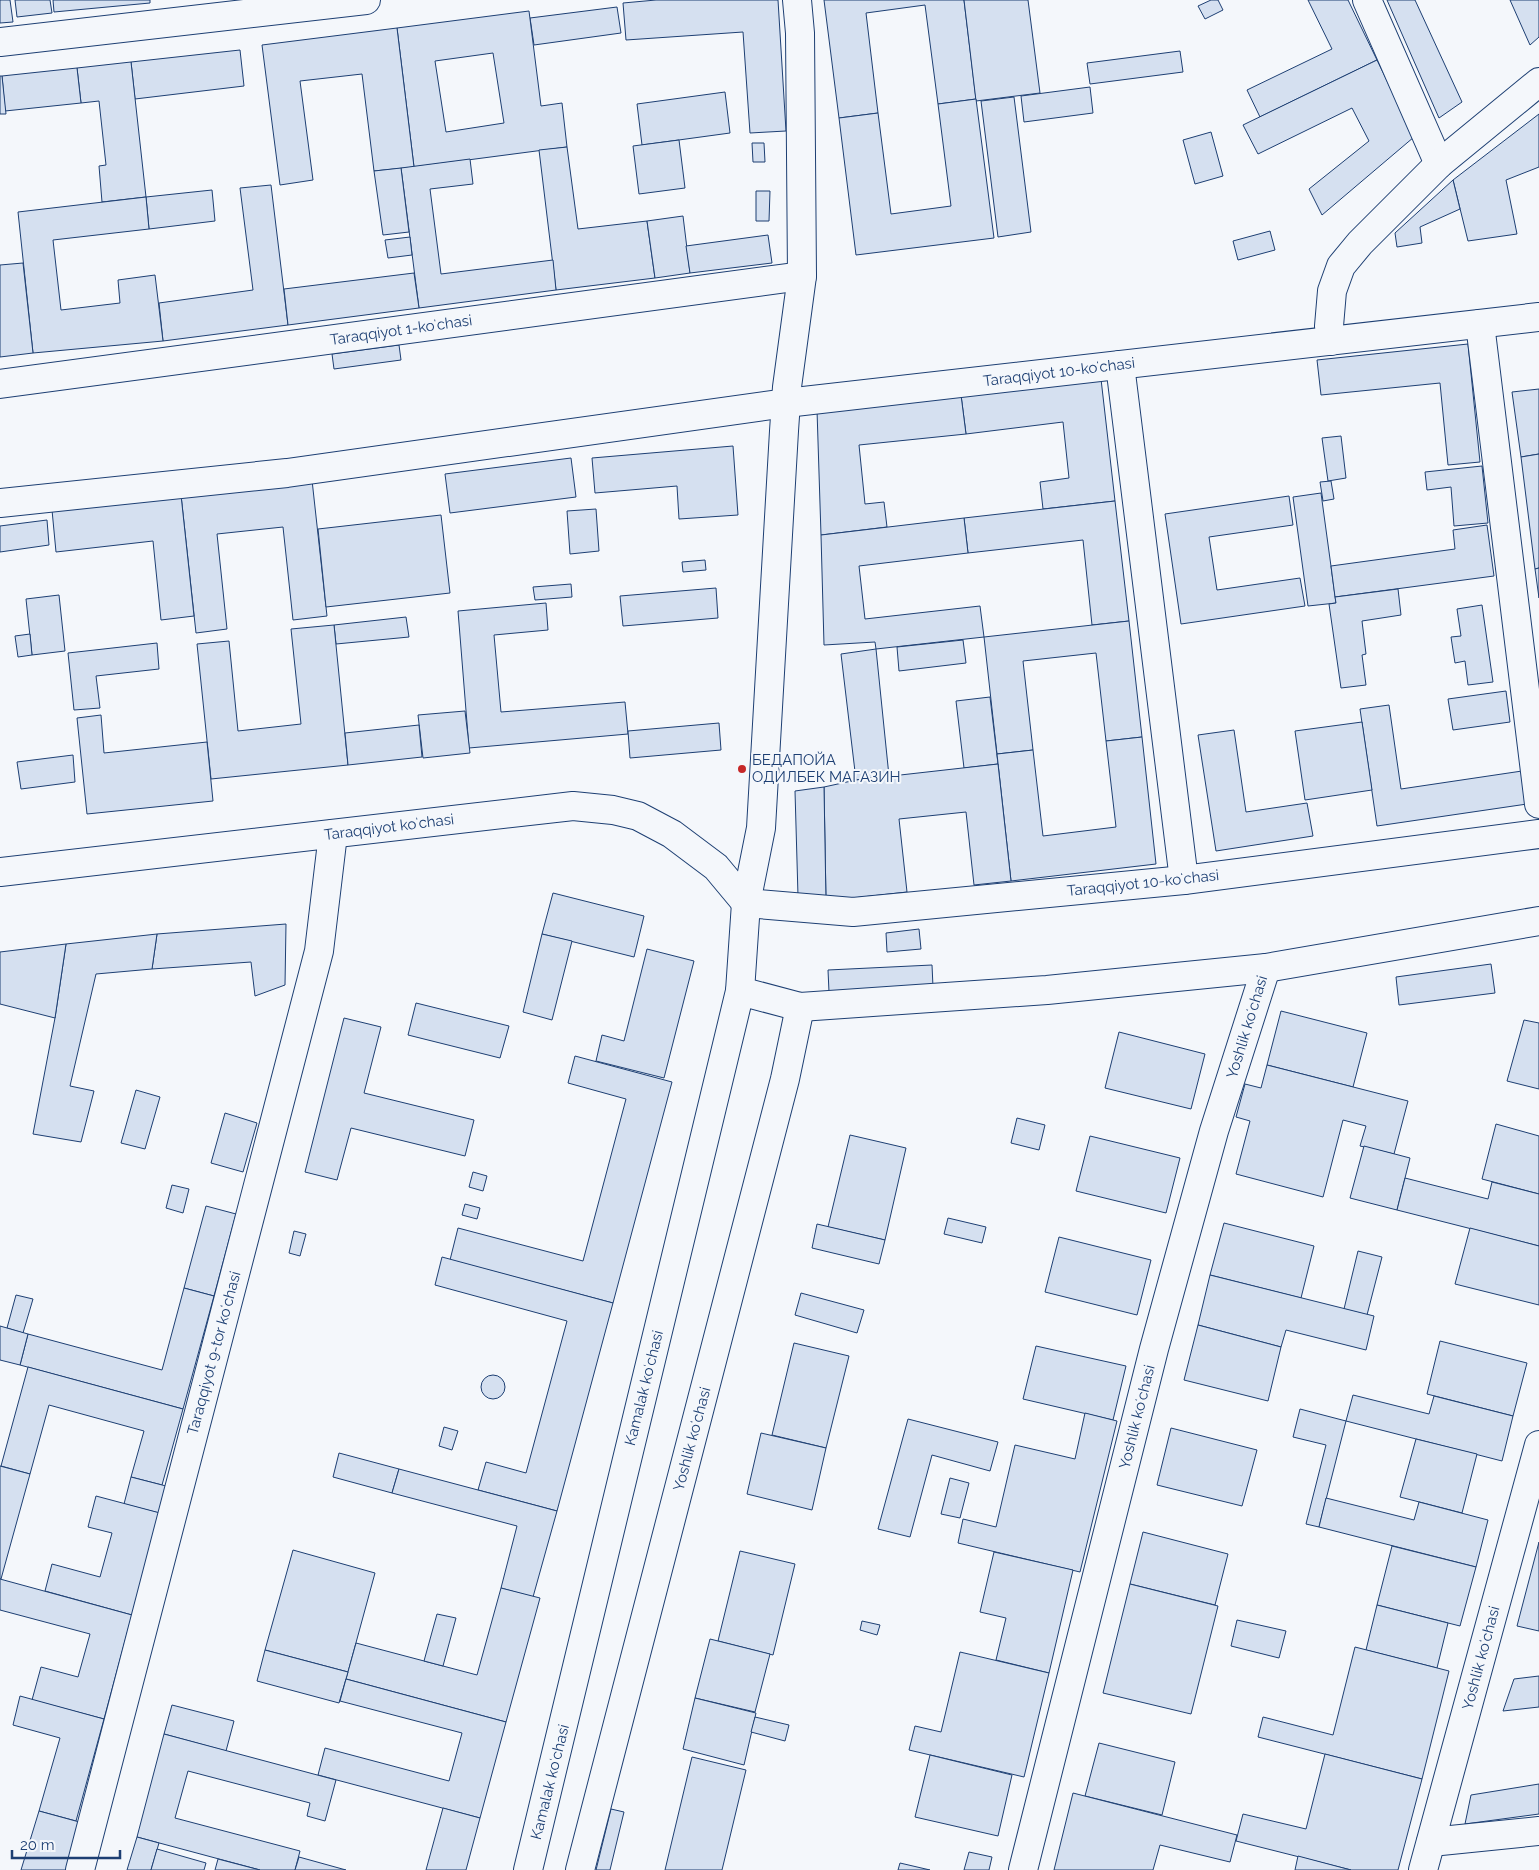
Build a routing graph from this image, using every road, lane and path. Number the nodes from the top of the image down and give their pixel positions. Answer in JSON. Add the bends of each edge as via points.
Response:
{"nodes":[{"id":1,"x":366,"y":0,"type":"edge"},
{"id":2,"x":797,"y":0,"type":"edge"},
{"id":3,"x":1367,"y":0,"type":"edge"},
{"id":4,"x":0,"y":42,"type":"edge"},
{"id":5,"x":1539,"y":82,"type":"edge"},
{"id":6,"x":1439,"y":164,"type":"junction"},
{"id":7,"x":802,"y":276,"type":"junction"},
{"id":8,"x":1539,"y":317,"type":"edge"},
{"id":9,"x":1480,"y":324,"type":"junction"},
{"id":10,"x":1331,"y":341,"type":"junction"},
{"id":11,"x":1120,"y":365,"type":"junction"},
{"id":12,"x":0,"y":384,"type":"edge"},
{"id":13,"x":786,"y":404,"type":"junction"},
{"id":14,"x":0,"y":503,"type":"edge"},
{"id":15,"x":1539,"y":804,"type":"edge"},
{"id":16,"x":333,"y":834,"type":"junction"},
{"id":17,"x":1539,"y":834,"type":"edge"},
{"id":18,"x":0,"y":872,"type":"edge"},
{"id":19,"x":1184,"y":880,"type":"junction"},
{"id":20,"x":746,"y":903,"type":"junction"},
{"id":21,"x":1539,"y":921,"type":"edge"},
{"id":22,"x":1266,"y":968,"type":"junction"},
{"id":23,"x":740,"y":991,"type":"junction"},
{"id":24,"x":800,"y":1007,"type":"junction"},
{"id":25,"x":1539,"y":1445,"type":"edge"},
{"id":26,"x":1530,"y":1508,"type":"edge"},
{"id":27,"x":1539,"y":1831,"type":"edge"},
{"id":28,"x":1431,"y":1842,"type":"junction"},
{"id":29,"x":80,"y":1870,"type":"edge"},
{"id":30,"x":528,"y":1870,"type":"edge"},
{"id":31,"x":580,"y":1870,"type":"edge"},
{"id":32,"x":1024,"y":1870,"type":"edge"},
{"id":33,"x":1423,"y":1870,"type":"edge"}],
"edges":[{"from":1,"to":4,"type":"street"},
{"from":2,"to":7,"type":"street","name":"Kamalak koʻchasi"},
{"from":3,"to":6,"type":"street"},
{"from":5,"to":6,"type":"street"},
{"from":6,"to":10,"type":"street","via":[[1341,266],[1332,291]]},
{"from":7,"to":12,"type":"street","name":"Taraqqiyot 1-koʻchasi"},
{"from":7,"to":13,"type":"street","name":"Kamalak koʻchasi"},
{"from":8,"to":9,"type":"street","name":"Taraqqiyot 10-koʻchasi"},
{"from":9,"to":10,"type":"street","name":"Taraqqiyot 10-koʻchasi"},
{"from":9,"to":15,"type":"street"},
{"from":10,"to":11,"type":"street","name":"Taraqqiyot 10-koʻchasi"},
{"from":11,"to":13,"type":"street","name":"Taraqqiyot 10-koʻchasi"},
{"from":11,"to":19,"type":"street"},
{"from":13,"to":14,"type":"street","via":[[287,473]]},
{"from":13,"to":20,"type":"street","name":"Kamalak koʻchasi","via":[[761,828]]},
{"from":16,"to":18,"type":"street","name":"Taraqqiyot koʻchasi"},
{"from":16,"to":20,"type":"street","name":"Taraqqiyot koʻchasi","via":[[572,806],[613,810],[638,816],[672,834],[716,867]]},
{"from":16,"to":29,"type":"street","name":"Taraqqiyot 9-tor koʻchasi","via":[[318,951]]},
{"from":17,"to":19,"type":"street","name":"Taraqqiyot 10-koʻchasi"},
{"from":19,"to":20,"type":"street","name":"Taraqqiyot 10-koʻchasi","via":[[854,912]]},
{"from":20,"to":23,"type":"street","name":"Kamalak koʻchasi"},
{"from":21,"to":22,"type":"street","name":"Yoshlik koʻchasi"},
{"from":22,"to":24,"type":"street","name":"Yoshlik koʻchasi","via":[[1047,990]]},
{"from":22,"to":32,"type":"street","name":"Yoshlik koʻchasi","via":[[1214,1131],[1154,1349]]},
{"from":23,"to":24,"type":"street","name":"Yoshlik koʻchasi"},
{"from":23,"to":30,"type":"street","name":"Kamalak koʻchasi"},
{"from":24,"to":31,"type":"street","name":"Yoshlik koʻchasi","via":[[785,1079]]},
{"from":25,"to":26,"type":"street","name":"Yoshlik koʻchasi"},
{"from":26,"to":28,"type":"street","name":"Yoshlik koʻchasi"},
{"from":27,"to":28,"type":"street"},
{"from":28,"to":33,"type":"street","name":"Yoshlik koʻchasi"}]}
